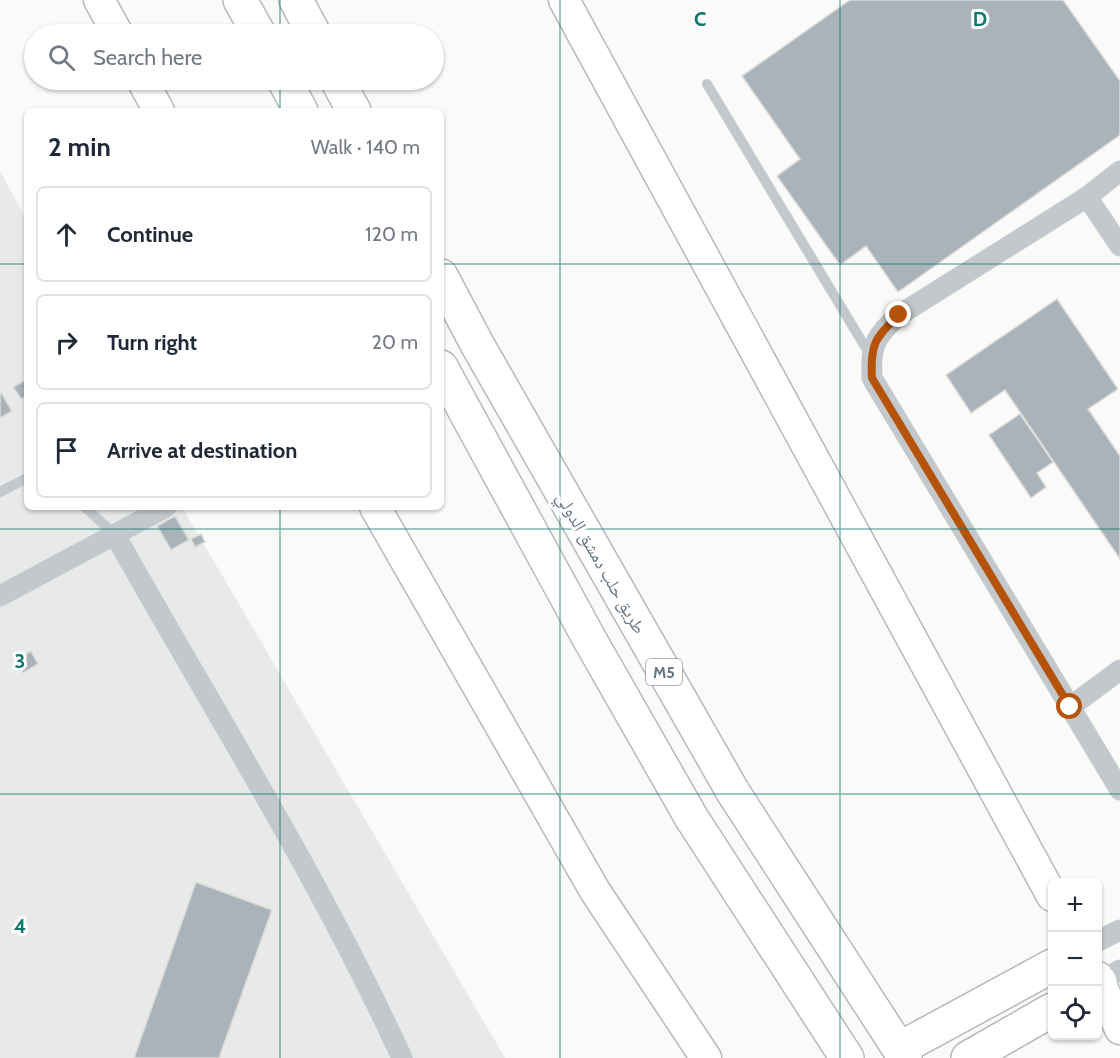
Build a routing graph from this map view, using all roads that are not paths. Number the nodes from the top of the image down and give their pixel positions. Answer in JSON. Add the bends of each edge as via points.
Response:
{"nodes":[{"id":1,"x":99,"y":0,"type":"edge"},
{"id":2,"x":240,"y":0,"type":"edge"},
{"id":3,"x":296,"y":0,"type":"edge"},
{"id":4,"x":564,"y":0,"type":"edge"},
{"id":5,"x":112,"y":24,"type":"edge"},
{"id":6,"x":253,"y":24,"type":"edge"},
{"id":7,"x":309,"y":24,"type":"edge"},
{"id":8,"x":707,"y":84,"type":"dead end"},
{"id":9,"x":147,"y":90,"type":"edge"},
{"id":10,"x":289,"y":90,"type":"edge"},
{"id":11,"x":343,"y":90,"type":"edge"},
{"id":12,"x":157,"y":108,"type":"edge"},
{"id":13,"x":299,"y":108,"type":"edge"},
{"id":14,"x":352,"y":108,"type":"edge"},
{"id":15,"x":1120,"y":171,"type":"edge"},
{"id":16,"x":1087,"y":197,"type":"junction"},
{"id":17,"x":1120,"y":246,"type":"edge"},
{"id":18,"x":444,"y":282,"type":"edge"},
{"id":19,"x":871,"y":355,"type":"junction"},
{"id":20,"x":444,"y":372,"type":"edge"},
{"id":21,"x":24,"y":480,"type":"edge"},
{"id":22,"x":0,"y":492,"type":"edge"},
{"id":23,"x":88,"y":510,"type":"edge"},
{"id":24,"x":161,"y":510,"type":"edge"},
{"id":25,"x":377,"y":510,"type":"edge"},
{"id":26,"x":115,"y":535,"type":"junction"},
{"id":27,"x":0,"y":596,"type":"edge"},
{"id":28,"x":1120,"y":670,"type":"edge"},
{"id":29,"x":1070,"y":707,"type":"junction"},
{"id":30,"x":1120,"y":790,"type":"edge"},
{"id":31,"x":1048,"y":887,"type":"edge"},
{"id":32,"x":1120,"y":930,"type":"edge"},
{"id":33,"x":1102,"y":939,"type":"edge"},
{"id":34,"x":1048,"y":969,"type":"edge"},
{"id":35,"x":1104,"y":978,"type":"edge"},
{"id":36,"x":1048,"y":1013,"type":"edge"},
{"id":37,"x":1120,"y":1029,"type":"edge"},
{"id":38,"x":902,"y":1054,"type":"edge"},
{"id":39,"x":402,"y":1058,"type":"edge"},
{"id":40,"x":706,"y":1058,"type":"edge"},
{"id":41,"x":847,"y":1058,"type":"edge"},
{"id":42,"x":968,"y":1058,"type":"edge"}],
"edges":[{"from":1,"to":5,"type":"main road"},
{"from":2,"to":6,"type":"highway"},
{"from":3,"to":7,"type":"highway"},
{"from":4,"to":31,"type":"main road"},
{"from":8,"to":19,"type":"lane"},
{"from":9,"to":12,"type":"main road"},
{"from":10,"to":13,"type":"highway"},
{"from":11,"to":14,"type":"highway"},
{"from":15,"to":16,"type":"street"},
{"from":16,"to":17,"type":"street"},
{"from":16,"to":19,"type":"street","via":[[899,315],[880,333]]},
{"from":18,"to":38,"type":"highway","name":"طريق حلب دمشق الدولي","number":"M5","via":[[733,792]]},
{"from":19,"to":29,"type":"street","via":[[872,378]]},
{"from":20,"to":41,"type":"highway","number":"M5","via":[[691,817]]},
{"from":21,"to":22,"type":"lane"},
{"from":23,"to":26,"type":"lane"},
{"from":24,"to":26,"type":"street"},
{"from":25,"to":40,"type":"main road","via":[[595,891]]},
{"from":26,"to":27,"type":"street"},
{"from":26,"to":39,"type":"street","via":[[287,837]]},
{"from":28,"to":29,"type":"street"},
{"from":29,"to":30,"type":"street"},
{"from":32,"to":33,"type":"street"},
{"from":34,"to":38,"type":"highway"},
{"from":35,"to":37,"type":"main road"},
{"from":36,"to":42,"type":"highway"}]}
